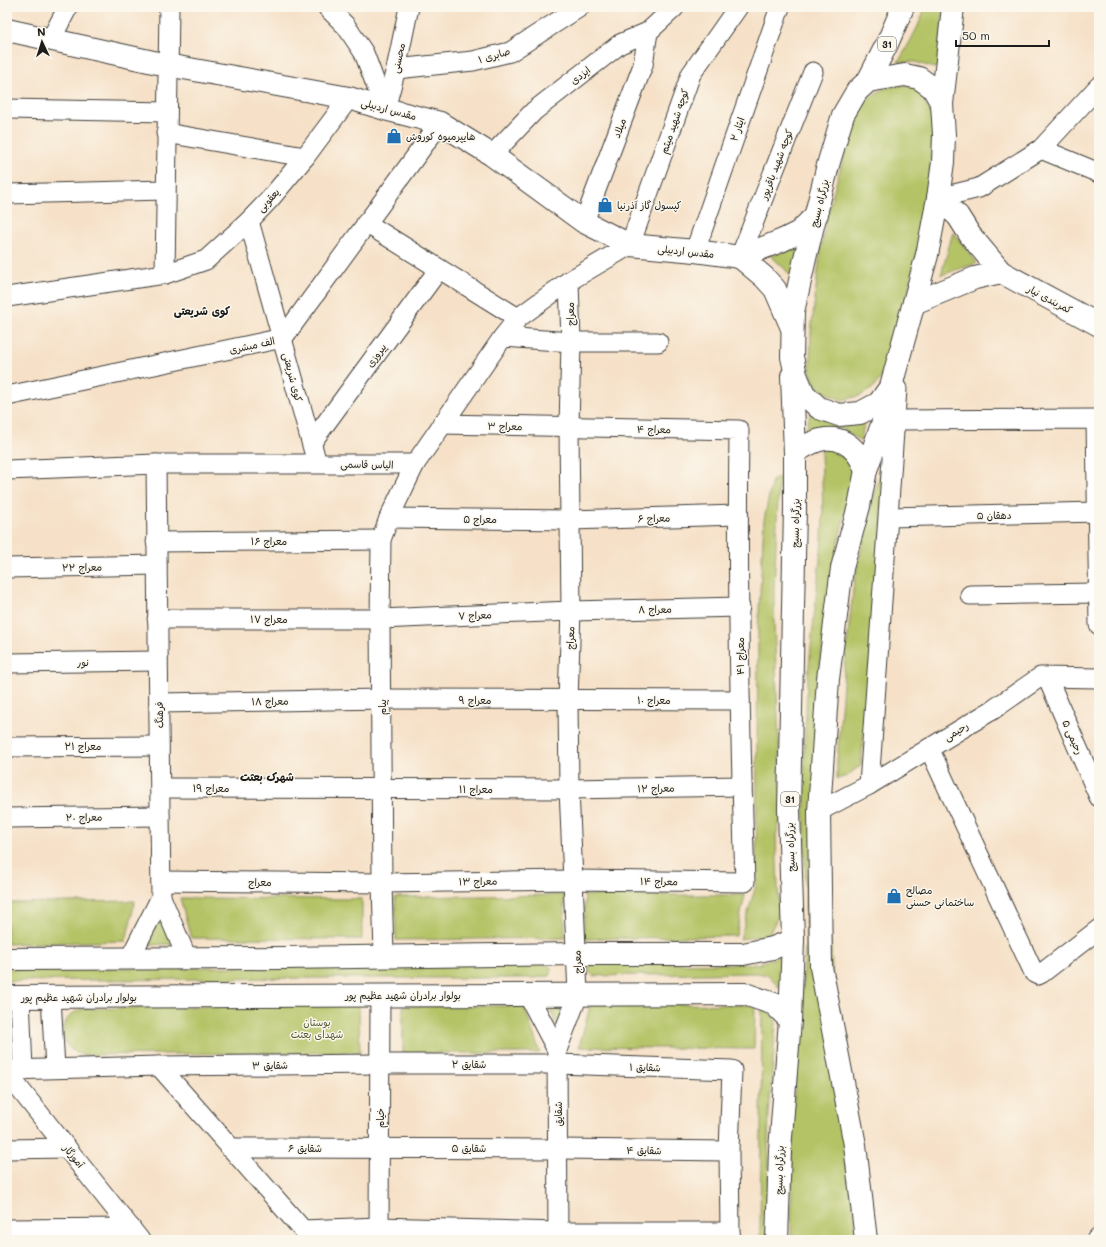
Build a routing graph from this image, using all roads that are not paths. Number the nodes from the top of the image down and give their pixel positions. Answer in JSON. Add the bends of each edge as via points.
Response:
{"nodes":[{"id":1,"x":68,"y":7,"type":"edge"},
{"id":2,"x":169,"y":7,"type":"edge"},
{"id":3,"x":327,"y":7,"type":"edge"},
{"id":4,"x":410,"y":7,"type":"edge"},
{"id":5,"x":580,"y":7,"type":"edge"},
{"id":6,"x":675,"y":7,"type":"edge"},
{"id":7,"x":738,"y":7,"type":"edge"},
{"id":8,"x":903,"y":7,"type":"edge"},
{"id":9,"x":953,"y":7,"type":"edge"},
{"id":10,"x":779,"y":8,"type":"edge"},
{"id":11,"x":7,"y":30,"type":"edge"},
{"id":12,"x":648,"y":32,"type":"junction"},
{"id":13,"x":51,"y":40,"type":"junction"},
{"id":14,"x":167,"y":65,"type":"junction"},
{"id":15,"x":396,"y":69,"type":"junction"},
{"id":16,"x":813,"y":72,"type":"dead end"},
{"id":17,"x":868,"y":81,"type":"junction"},
{"id":18,"x":1099,"y":86,"type":"edge"},
{"id":19,"x":349,"y":98,"type":"junction"},
{"id":20,"x":942,"y":104,"type":"junction"},
{"id":21,"x":7,"y":109,"type":"edge"},
{"id":22,"x":385,"y":109,"type":"junction"},
{"id":23,"x":167,"y":112,"type":"junction"},
{"id":24,"x":440,"y":123,"type":"junction"},
{"id":25,"x":166,"y":133,"type":"junction"},
{"id":26,"x":1041,"y":149,"type":"junction"},
{"id":27,"x":492,"y":155,"type":"junction"},
{"id":28,"x":305,"y":157,"type":"junction"},
{"id":29,"x":1099,"y":173,"type":"edge"},
{"id":30,"x":165,"y":190,"type":"junction"},
{"id":31,"x":7,"y":194,"type":"edge"},
{"id":32,"x":938,"y":198,"type":"junction"},
{"id":33,"x":817,"y":214,"type":"junction"},
{"id":34,"x":249,"y":221,"type":"junction"},
{"id":35,"x":584,"y":222,"type":"junction"},
{"id":36,"x":366,"y":223,"type":"junction"},
{"id":37,"x":630,"y":246,"type":"junction"},
{"id":38,"x":695,"y":251,"type":"junction"},
{"id":39,"x":740,"y":257,"type":"junction"},
{"id":40,"x":440,"y":268,"type":"junction"},
{"id":41,"x":1001,"y":272,"type":"junction"},
{"id":42,"x":165,"y":274,"type":"junction"},
{"id":43,"x":569,"y":281,"type":"junction"},
{"id":44,"x":7,"y":297,"type":"edge"},
{"id":45,"x":914,"y":303,"type":"junction"},
{"id":46,"x":518,"y":318,"type":"junction"},
{"id":47,"x":1099,"y":325,"type":"edge"},
{"id":48,"x":792,"y":328,"type":"junction"},
{"id":49,"x":503,"y":337,"type":"junction"},
{"id":50,"x":283,"y":338,"type":"junction"},
{"id":51,"x":571,"y":342,"type":"junction"},
{"id":52,"x":658,"y":342,"type":"dead end"},
{"id":53,"x":792,"y":357,"type":"junction"},
{"id":54,"x":898,"y":362,"type":"junction"},
{"id":55,"x":891,"y":386,"type":"junction"},
{"id":56,"x":7,"y":396,"type":"edge"},
{"id":57,"x":896,"y":420,"type":"junction"},
{"id":58,"x":442,"y":424,"type":"junction"},
{"id":59,"x":568,"y":427,"type":"junction"},
{"id":60,"x":739,"y":430,"type":"joint"},
{"id":61,"x":312,"y":442,"type":"junction"},
{"id":62,"x":795,"y":453,"type":"junction"},
{"id":63,"x":318,"y":463,"type":"junction"},
{"id":64,"x":156,"y":464,"type":"junction"},
{"id":65,"x":416,"y":464,"type":"junction"},
{"id":66,"x":7,"y":469,"type":"edge"},
{"id":67,"x":866,"y":470,"type":"junction"},
{"id":68,"x":1098,"y":512,"type":"edge"},
{"id":69,"x":738,"y":516,"type":"junction"},
{"id":70,"x":889,"y":517,"type":"junction"},
{"id":71,"x":389,"y":518,"type":"junction"},
{"id":72,"x":570,"y":520,"type":"junction"},
{"id":73,"x":381,"y":540,"type":"junction"},
{"id":74,"x":156,"y":542,"type":"junction"},
{"id":75,"x":157,"y":565,"type":"junction"},
{"id":76,"x":7,"y":568,"type":"edge"},
{"id":77,"x":1099,"y":592,"type":"edge"},
{"id":78,"x":970,"y":595,"type":"dead end"},
{"id":79,"x":740,"y":607,"type":"junction"},
{"id":80,"x":571,"y":611,"type":"junction"},
{"id":81,"x":380,"y":619,"type":"junction"},
{"id":82,"x":158,"y":620,"type":"junction"},
{"id":83,"x":1099,"y":625,"type":"edge"},
{"id":84,"x":158,"y":661,"type":"junction"},
{"id":85,"x":7,"y":663,"type":"edge"},
{"id":86,"x":1046,"y":677,"type":"junction"},
{"id":87,"x":1099,"y":678,"type":"edge"},
{"id":88,"x":382,"y":699,"type":"junction"},
{"id":89,"x":568,"y":700,"type":"junction"},
{"id":90,"x":740,"y":700,"type":"junction"},
{"id":91,"x":159,"y":703,"type":"junction"},
{"id":92,"x":159,"y":746,"type":"junction"},
{"id":93,"x":7,"y":747,"type":"edge"},
{"id":94,"x":929,"y":748,"type":"junction"},
{"id":95,"x":869,"y":785,"type":"junction"},
{"id":96,"x":742,"y":786,"type":"junction"},
{"id":97,"x":160,"y":788,"type":"junction"},
{"id":98,"x":382,"y":789,"type":"junction"},
{"id":99,"x":569,"y":789,"type":"junction"},
{"id":100,"x":1099,"y":797,"type":"edge"},
{"id":101,"x":819,"y":811,"type":"junction"},
{"id":102,"x":160,"y":816,"type":"junction"},
{"id":103,"x":7,"y":818,"type":"edge"},
{"id":104,"x":574,"y":880,"type":"junction"},
{"id":105,"x":745,"y":882,"type":"joint"},
{"id":106,"x":382,"y":883,"type":"junction"},
{"id":107,"x":161,"y":889,"type":"junction"},
{"id":108,"x":1099,"y":929,"type":"edge"},
{"id":109,"x":793,"y":940,"type":"junction"},
{"id":110,"x":577,"y":954,"type":"junction"},
{"id":111,"x":384,"y":957,"type":"junction"},
{"id":112,"x":130,"y":958,"type":"junction"},
{"id":113,"x":187,"y":958,"type":"junction"},
{"id":114,"x":7,"y":959,"type":"edge"},
{"id":115,"x":380,"y":995,"type":"junction"},
{"id":116,"x":528,"y":995,"type":"junction"},
{"id":117,"x":578,"y":995,"type":"junction"},
{"id":118,"x":14,"y":997,"type":"edge"},
{"id":119,"x":51,"y":997,"type":"junction"},
{"id":120,"x":790,"y":1020,"type":"junction"},
{"id":121,"x":557,"y":1057,"type":"junction"},
{"id":122,"x":380,"y":1064,"type":"junction"},
{"id":123,"x":159,"y":1066,"type":"junction"},
{"id":124,"x":55,"y":1068,"type":"junction"},
{"id":125,"x":12,"y":1071,"type":"edge"},
{"id":126,"x":67,"y":1148,"type":"junction"},
{"id":127,"x":230,"y":1148,"type":"junction"},
{"id":128,"x":380,"y":1148,"type":"junction"},
{"id":129,"x":7,"y":1149,"type":"edge"},
{"id":130,"x":558,"y":1149,"type":"junction"},
{"id":131,"x":729,"y":1151,"type":"junction"},
{"id":132,"x":7,"y":1229,"type":"edge"},
{"id":133,"x":135,"y":1234,"type":"edge"},
{"id":134,"x":379,"y":1234,"type":"edge"},
{"id":135,"x":306,"y":1235,"type":"edge"},
{"id":136,"x":558,"y":1236,"type":"edge"},
{"id":137,"x":730,"y":1236,"type":"edge"},
{"id":138,"x":1099,"y":1237,"type":"edge"},
{"id":139,"x":777,"y":1240,"type":"edge"},
{"id":140,"x":866,"y":1240,"type":"edge"},
{"id":141,"x":1096,"y":1240,"type":"edge"}],
"edges":[{"from":1,"to":13,"type":"street"},
{"from":2,"to":14,"type":"street"},
{"from":3,"to":22,"type":"street","via":[[346,26],[364,52]]},
{"from":4,"to":15,"type":"street","name":"محسنی"},
{"from":5,"to":15,"type":"street","name":"صابری ۱","via":[[510,52],[473,61]]},
{"from":6,"to":12,"type":"street","name":"ایزدی"},
{"from":7,"to":37,"type":"street","name":"کوچه شهید میثم","via":[[691,74]]},
{"from":8,"to":17,"type":"main road","name":"بزرگراه بسیج","number":"31"},
{"from":9,"to":20,"type":"main road","name":"بزرگراه بسیج"},
{"from":10,"to":38,"type":"street","name":"ایثار ۲"},
{"from":11,"to":13,"type":"main road","name":"مقدس اردبیلی"},
{"from":12,"to":27,"type":"street","name":"ایزدی","via":[[620,44],[534,111]]},
{"from":12,"to":35,"type":"street","name":"میلاد","via":[[643,65]]},
{"from":13,"to":14,"type":"main road","name":"مقدس اردبیلی"},
{"from":14,"to":19,"type":"main road","name":"مقدس اردبیلی"},
{"from":14,"to":23,"type":"street"},
{"from":15,"to":22,"type":"street","name":"محسنی"},
{"from":16,"to":39,"type":"street","name":"کوچه شهید باقرپور"},
{"from":17,"to":20,"type":"main road","name":"بزرگراه بسیج","via":[[905,75],[919,78],[933,88]]},
{"from":17,"to":33,"type":"main road","name":"بزرگراه بسیج","via":[[857,91],[844,115],[828,165]]},
{"from":18,"to":26,"type":"street"},
{"from":19,"to":22,"type":"main road","name":"مقدس اردبیلی"},
{"from":19,"to":28,"type":"street","name":"یعقوبی"},
{"from":20,"to":32,"type":"main road","name":"بزرگراه بسیج","via":[[943,162]]},
{"from":21,"to":23,"type":"street"},
{"from":22,"to":24,"type":"main road","name":"مقدس اردبیلی"},
{"from":23,"to":25,"type":"street"},
{"from":24,"to":27,"type":"main road","name":"مقدس اردبیلی"},
{"from":24,"to":36,"type":"street","name":"الف مبشری"},
{"from":25,"to":28,"type":"street"},
{"from":25,"to":30,"type":"street"},
{"from":26,"to":29,"type":"street"},
{"from":26,"to":32,"type":"street","via":[[979,188]]},
{"from":27,"to":35,"type":"main road","name":"مقدس اردبیلی"},
{"from":28,"to":34,"type":"street","name":"یعقوبی"},
{"from":30,"to":31,"type":"street"},
{"from":30,"to":42,"type":"street"},
{"from":32,"to":41,"type":"main road","via":[[958,216],[970,235]]},
{"from":32,"to":45,"type":"main road","name":"بزرگراه بسیج"},
{"from":33,"to":39,"type":"main road","via":[[799,232]]},
{"from":33,"to":48,"type":"main road","name":"بزرگراه بسیج","via":[[798,287]]},
{"from":34,"to":42,"type":"street","name":"یعقوبی","via":[[206,260]]},
{"from":34,"to":50,"type":"street","name":"کوی شریعتی"},
{"from":35,"to":37,"type":"main road","name":"مقدس اردبیلی"},
{"from":36,"to":40,"type":"street"},
{"from":36,"to":50,"type":"street","name":"الف مبشری"},
{"from":37,"to":38,"type":"main road","name":"مقدس اردبیلی"},
{"from":37,"to":43,"type":"street"},
{"from":38,"to":39,"type":"main road","name":"مقدس اردبیلی"},
{"from":39,"to":48,"type":"main road","via":[[775,289]]},
{"from":40,"to":46,"type":"street"},
{"from":40,"to":61,"type":"street","name":"پیروزی"},
{"from":41,"to":45,"type":"main road","via":[[975,278]]},
{"from":41,"to":47,"type":"main road","name":"کمربندی نیار"},
{"from":42,"to":44,"type":"street","name":"یعقوبی"},
{"from":43,"to":46,"type":"street"},
{"from":43,"to":51,"type":"street","name":"معراج"},
{"from":45,"to":54,"type":"main road","name":"بزرگراه بسیج"},
{"from":46,"to":49,"type":"street"},
{"from":48,"to":53,"type":"main road","name":"بزرگراه بسیج"},
{"from":49,"to":51,"type":"street"},
{"from":49,"to":58,"type":"street"},
{"from":50,"to":56,"type":"street","name":"الف مبشری"},
{"from":50,"to":61,"type":"street","name":"کوی شریعتی"},
{"from":51,"to":52,"type":"street"},
{"from":51,"to":59,"type":"street","name":"معراج"},
{"from":53,"to":55,"type":"main road","name":"بزرگراه بسیج","via":[[804,394],[820,408],[840,415],[860,413],[878,402]]},
{"from":53,"to":62,"type":"main road","name":"بزرگراه بسیج","number":"31"},
{"from":54,"to":55,"type":"main road","name":"بزرگراه بسیج"},
{"from":54,"to":57,"type":"street"},
{"from":55,"to":67,"type":"main road","name":"بزرگراه بسیج","via":[[884,420]]},
{"from":57,"to":68,"type":"street","via":[[1096,419]]},
{"from":57,"to":70,"type":"street"},
{"from":58,"to":59,"type":"street","name":"معراج ۳"},
{"from":58,"to":65,"type":"street"},
{"from":59,"to":60,"type":"street","name":"معراج ۴"},
{"from":59,"to":72,"type":"street","name":"معراج"},
{"from":60,"to":69,"type":"street","name":"معراج ۴۱"},
{"from":61,"to":63,"type":"street","name":"کوی شریعتی"},
{"from":62,"to":67,"type":"main road","via":[[807,444],[822,438],[842,440],[856,452]]},
{"from":62,"to":109,"type":"main road","name":"بزرگراه بسیج","number":"31","via":[[789,810]]},
{"from":63,"to":64,"type":"street","name":"الیاس قاسمی"},
{"from":63,"to":65,"type":"street","name":"الیاس قاسمی"},
{"from":64,"to":66,"type":"street","name":"الیاس قاسمی"},
{"from":64,"to":74,"type":"street","name":"فرهنگ"},
{"from":65,"to":71,"type":"street","name":"پیام"},
{"from":67,"to":101,"type":"main road","name":"بزرگراه بسیج","via":[[842,568],[828,679]]},
{"from":68,"to":70,"type":"street","name":"دهقان ۵"},
{"from":68,"to":77,"type":"street"},
{"from":69,"to":72,"type":"street","name":"معراج ۶"},
{"from":69,"to":79,"type":"street","name":"معراج ۴۱"},
{"from":70,"to":95,"type":"street"},
{"from":71,"to":72,"type":"street","name":"معراج ۵"},
{"from":71,"to":73,"type":"street","name":"پیام"},
{"from":72,"to":80,"type":"street","name":"معراج"},
{"from":73,"to":74,"type":"street","name":"معراج ۱۶"},
{"from":73,"to":81,"type":"street","name":"پیام"},
{"from":74,"to":75,"type":"street","name":"فرهنگ"},
{"from":75,"to":76,"type":"street","name":"معراج ۲۲"},
{"from":75,"to":82,"type":"street","name":"فرهنگ"},
{"from":77,"to":78,"type":"street"},
{"from":77,"to":83,"type":"street"},
{"from":79,"to":80,"type":"street","name":"معراج ۸"},
{"from":79,"to":90,"type":"street","name":"معراج ۴۱"},
{"from":80,"to":81,"type":"street","name":"معراج ۷"},
{"from":80,"to":89,"type":"street","name":"معراج"},
{"from":81,"to":82,"type":"street","name":"معراج ۱۷"},
{"from":81,"to":88,"type":"street","name":"پیام"},
{"from":82,"to":84,"type":"street","name":"فرهنگ"},
{"from":84,"to":85,"type":"street","name":"نور"},
{"from":84,"to":91,"type":"street","name":"فرهنگ"},
{"from":86,"to":87,"type":"street","name":"رحیمی"},
{"from":86,"to":94,"type":"street","name":"رحیمی","via":[[1040,677],[994,709]]},
{"from":86,"to":100,"type":"street","name":"رحیمی ۵"},
{"from":88,"to":89,"type":"street","name":"معراج ۹"},
{"from":88,"to":91,"type":"street","name":"معراج ۱۸"},
{"from":88,"to":98,"type":"street","name":"پیام"},
{"from":89,"to":90,"type":"street","name":"معراج ۱۰"},
{"from":89,"to":99,"type":"street","name":"معراج"},
{"from":90,"to":96,"type":"street","name":"معراج ۴۱"},
{"from":91,"to":92,"type":"street","name":"فرهنگ"},
{"from":92,"to":93,"type":"street","name":"معراج ۲۱"},
{"from":92,"to":97,"type":"street","name":"فرهنگ"},
{"from":94,"to":95,"type":"street","name":"رحیمی"},
{"from":94,"to":108,"type":"street","via":[[1034,973],[1038,975]]},
{"from":95,"to":101,"type":"street","name":"رحیمی"},
{"from":96,"to":99,"type":"street","name":"معراج ۱۲"},
{"from":96,"to":105,"type":"street","name":"معراج ۴۱"},
{"from":97,"to":98,"type":"street","name":"معراج ۱۹"},
{"from":97,"to":102,"type":"street","name":"فرهنگ"},
{"from":98,"to":99,"type":"street","name":"معراج ۱۱"},
{"from":98,"to":106,"type":"street","name":"پیام"},
{"from":99,"to":104,"type":"street","name":"معراج"},
{"from":101,"to":140,"type":"main road","name":"بزرگراه بسیج","via":[[821,967],[856,1145]]},
{"from":102,"to":103,"type":"street","name":"معراج ۲۰"},
{"from":102,"to":107,"type":"street","name":"فرهنگ"},
{"from":104,"to":105,"type":"street","name":"معراج ۱۴"},
{"from":104,"to":106,"type":"street","name":"معراج ۱۳"},
{"from":104,"to":110,"type":"street","name":"معراج"},
{"from":106,"to":107,"type":"street","name":"معراج"},
{"from":106,"to":111,"type":"street","name":"پیام"},
{"from":107,"to":112,"type":"street","name":"فرهنگ"},
{"from":107,"to":113,"type":"street"},
{"from":109,"to":110,"type":"main road","via":[[773,948],[743,954]]},
{"from":109,"to":120,"type":"main road","name":"بزرگراه بسیج","number":"31"},
{"from":110,"to":111,"type":"main road"},
{"from":110,"to":117,"type":"street","name":"معراج"},
{"from":111,"to":113,"type":"main road"},
{"from":112,"to":113,"type":"main road"},
{"from":112,"to":114,"type":"main road"},
{"from":115,"to":116,"type":"main road","name":"بولوار برادران شهید عظیم‌ پور"},
{"from":115,"to":119,"type":"main road","name":"بولوار برادران شهید عظیم‌ پور"},
{"from":115,"to":122,"type":"street","name":"خیام"},
{"from":116,"to":117,"type":"main road","name":"بولوار برادران شهید عظیم‌ پور"},
{"from":116,"to":121,"type":"street","name":"شقایق"},
{"from":117,"to":120,"type":"main road","name":"بولوار برادران شهید عظیم‌ پور","via":[[745,994],[774,1004]]},
{"from":117,"to":121,"type":"street"},
{"from":118,"to":119,"type":"main road","name":"بولوار برادران شهید عظیم‌ پور"},
{"from":118,"to":125,"type":"street"},
{"from":119,"to":124,"type":"street"},
{"from":120,"to":139,"type":"main road","name":"بزرگراه بسیج","number":"31","via":[[780,1150]]},
{"from":121,"to":122,"type":"street","name":"شقایق ۲"},
{"from":121,"to":130,"type":"street","name":"شقایق"},
{"from":121,"to":131,"type":"street","name":"شقایق ۱","via":[[732,1070]]},
{"from":122,"to":123,"type":"street","name":"شقایق ۳"},
{"from":122,"to":128,"type":"street","name":"خیام"},
{"from":123,"to":124,"type":"street","name":"شقایق ۳"},
{"from":123,"to":127,"type":"street"},
{"from":124,"to":125,"type":"street","name":"شقایق ۳"},
{"from":125,"to":126,"type":"street","name":"آموزگار"},
{"from":126,"to":129,"type":"street"},
{"from":126,"to":133,"type":"street","name":"آموزگار"},
{"from":127,"to":128,"type":"street","name":"شقایق ۶"},
{"from":127,"to":135,"type":"street"},
{"from":128,"to":130,"type":"street","name":"شقایق ۵"},
{"from":128,"to":134,"type":"street","name":"خیام"},
{"from":130,"to":131,"type":"street","name":"شقایق ۴"},
{"from":130,"to":136,"type":"street","name":"شقایق"},
{"from":131,"to":137,"type":"street"},
{"from":132,"to":133,"type":"street"},
{"from":134,"to":135,"type":"street"},
{"from":134,"to":136,"type":"street"},
{"from":136,"to":137,"type":"street"},
{"from":138,"to":141,"type":"street"}]}
